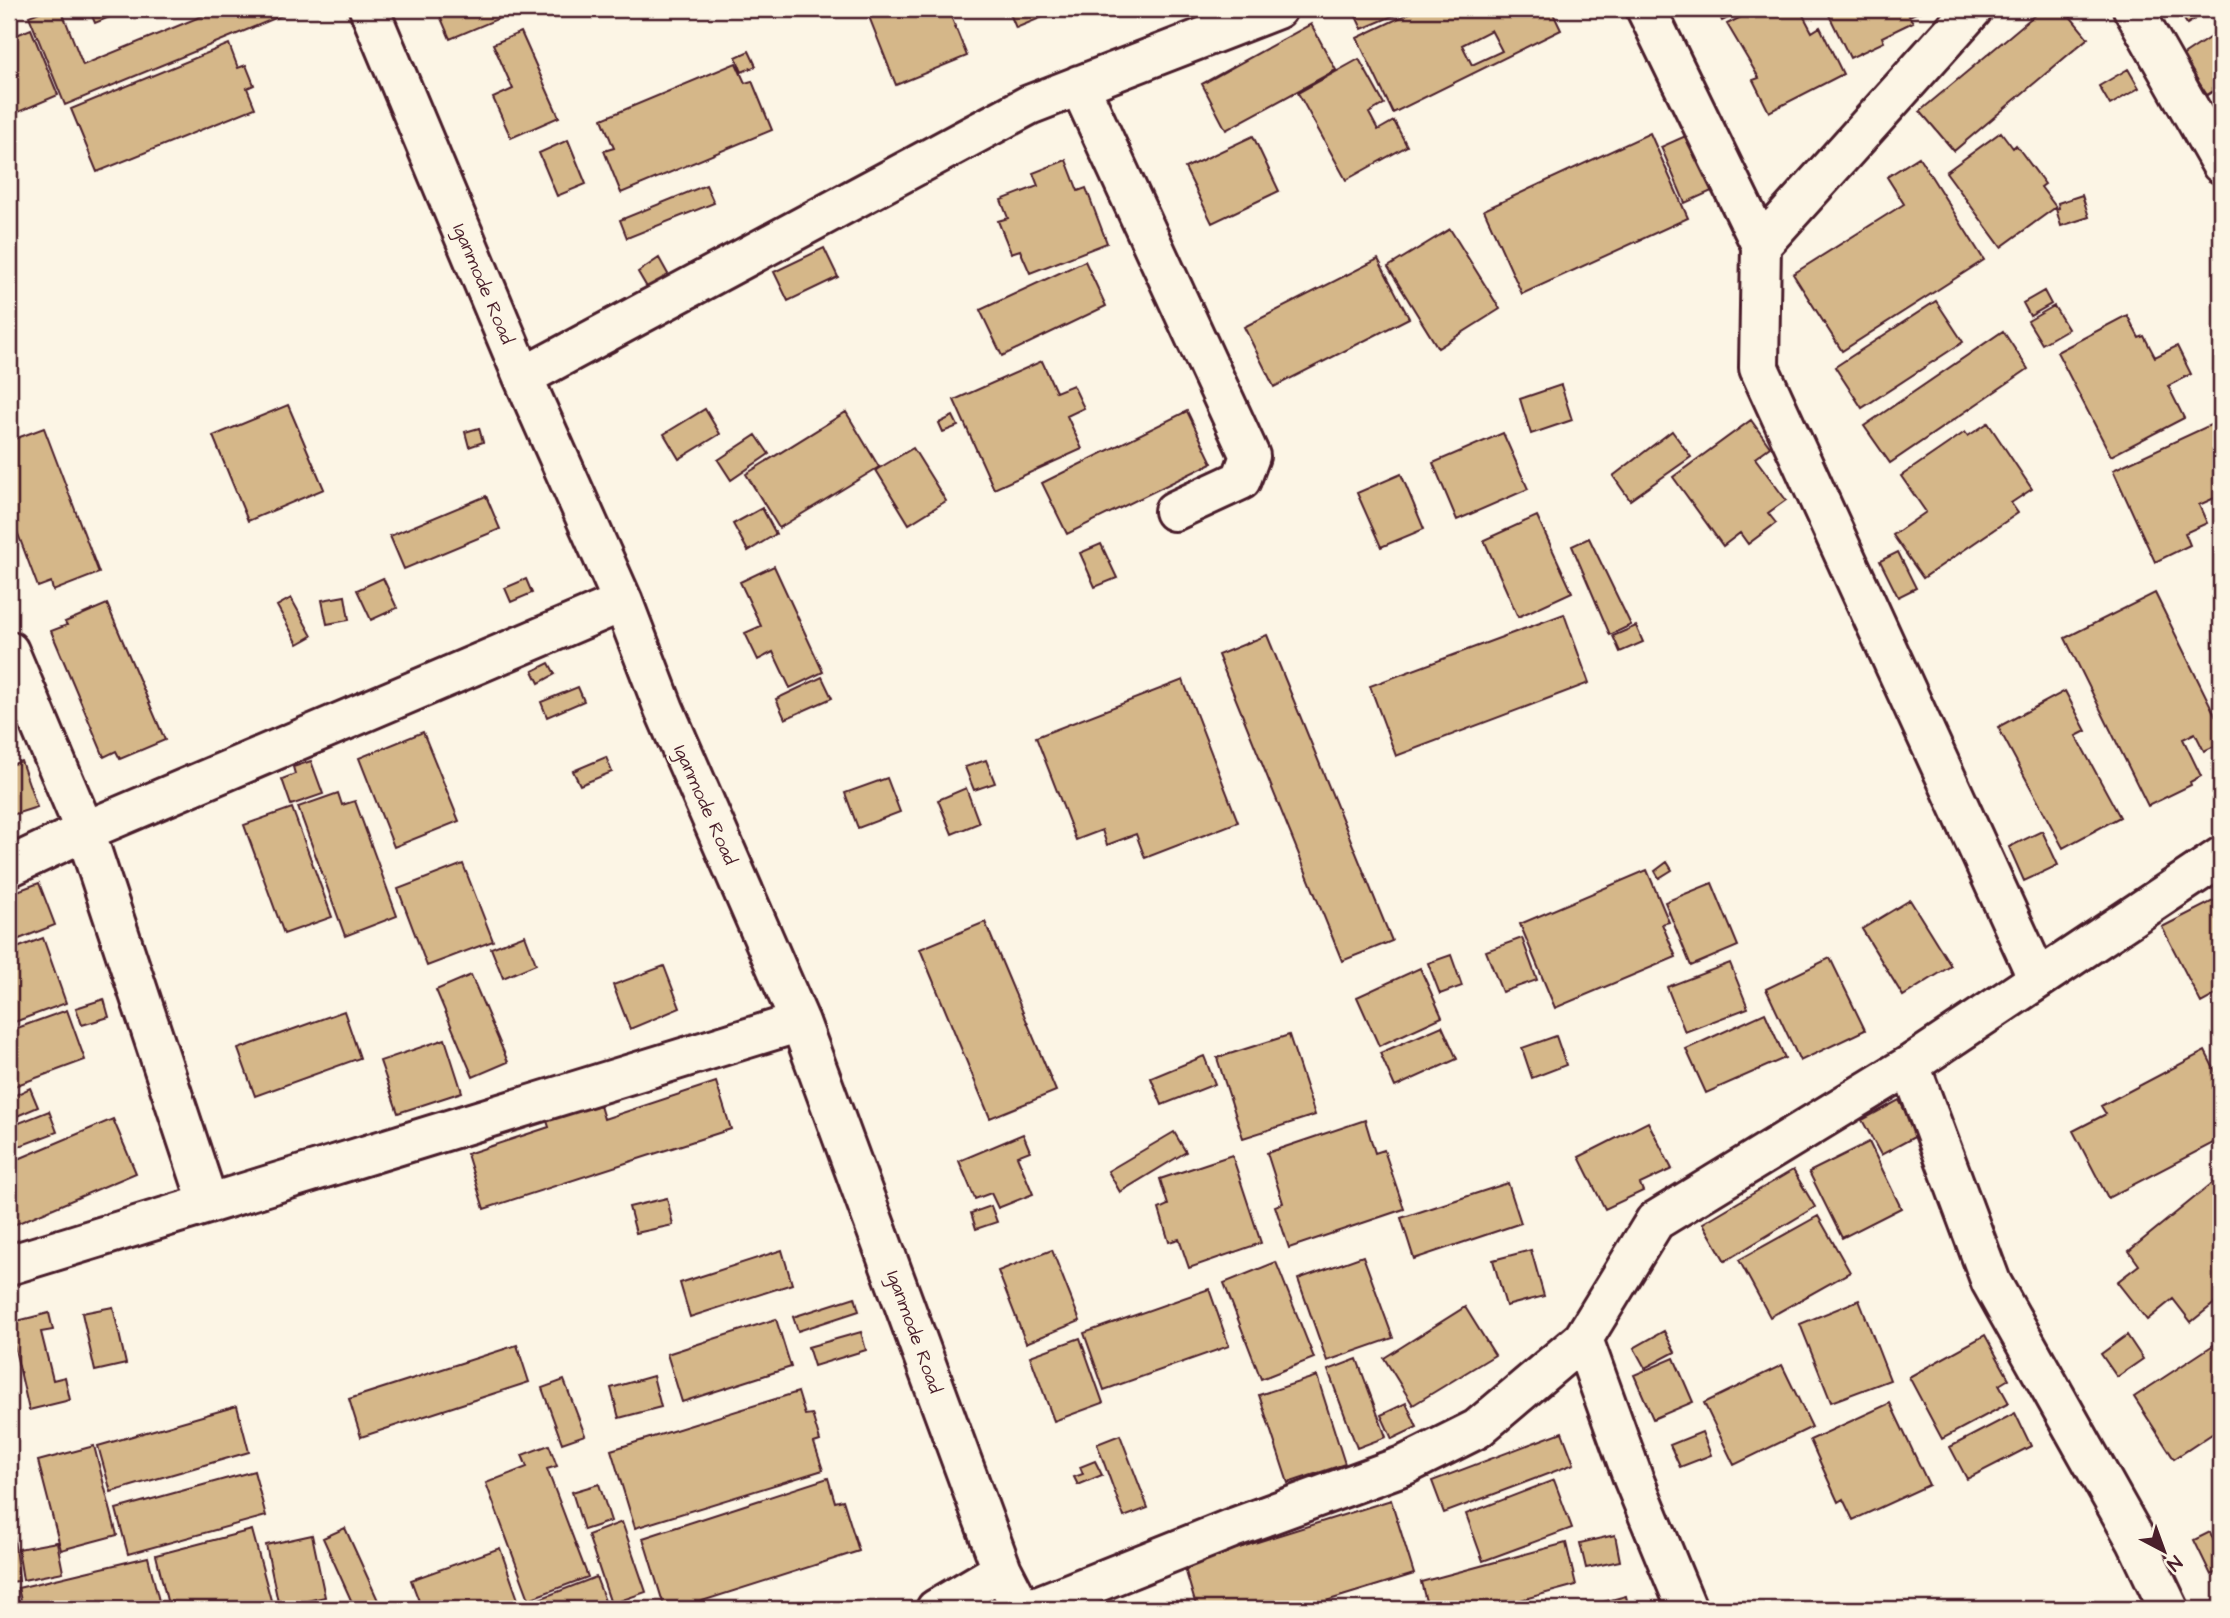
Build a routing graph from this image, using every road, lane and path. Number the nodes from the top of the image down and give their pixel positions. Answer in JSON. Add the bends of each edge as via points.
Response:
{"nodes":[{"id":1,"x":369,"y":9,"type":"edge"},
{"id":2,"x":1277,"y":9,"type":"edge"},
{"id":3,"x":1646,"y":9,"type":"edge"},
{"id":4,"x":1973,"y":9,"type":"edge"},
{"id":5,"x":2133,"y":9,"type":"edge"},
{"id":6,"x":1079,"y":85,"type":"junction"},
{"id":7,"x":2221,"y":164,"type":"edge"},
{"id":8,"x":1761,"y":245,"type":"junction"},
{"id":9,"x":523,"y":377,"type":"junction"},
{"id":10,"x":1174,"y":511,"type":"dead end"},
{"id":11,"x":623,"y":602,"type":"junction"},
{"id":12,"x":9,"y":651,"type":"edge"},
{"id":13,"x":86,"y":831,"type":"junction"},
{"id":14,"x":2221,"y":857,"type":"edge"},
{"id":15,"x":9,"y":867,"type":"edge"},
{"id":16,"x":2038,"y":977,"type":"junction"},
{"id":17,"x":800,"y":1022,"type":"junction"},
{"id":18,"x":1909,"y":1065,"type":"junction"},
{"id":19,"x":208,"y":1202,"type":"junction"},
{"id":20,"x":9,"y":1265,"type":"edge"},
{"id":21,"x":1583,"y":1339,"type":"junction"},
{"id":22,"x":1002,"y":1570,"type":"junction"},
{"id":23,"x":936,"y":1609,"type":"edge"},
{"id":24,"x":1022,"y":1609,"type":"edge"},
{"id":25,"x":1030,"y":1609,"type":"edge"},
{"id":26,"x":1687,"y":1609,"type":"edge"},
{"id":27,"x":2169,"y":1609,"type":"edge"}],
"edges":[{"from":1,"to":9,"type":"street","name":"Iganmode Road"},
{"from":2,"to":6,"type":"street"},
{"from":3,"to":8,"type":"street"},
{"from":4,"to":8,"type":"street"},
{"from":5,"to":7,"type":"street"},
{"from":6,"to":9,"type":"street","via":[[1029,105]]},
{"from":6,"to":10,"type":"street","via":[[1250,456],[1241,480]]},
{"from":8,"to":16,"type":"street","via":[[1759,368]]},
{"from":9,"to":11,"type":"street","name":"Iganmode Road"},
{"from":11,"to":13,"type":"street"},
{"from":11,"to":17,"type":"street","name":"Iganmode Road","via":[[664,709]]},
{"from":12,"to":13,"type":"street"},
{"from":13,"to":15,"type":"street"},
{"from":13,"to":19,"type":"street"},
{"from":14,"to":16,"type":"street"},
{"from":16,"to":18,"type":"street"},
{"from":17,"to":19,"type":"street"},
{"from":17,"to":22,"type":"street","name":"Iganmode Road"},
{"from":18,"to":21,"type":"street","via":[[1655,1222]]},
{"from":18,"to":27,"type":"street","via":[[1991,1282],[2137,1542]]},
{"from":19,"to":20,"type":"street"},
{"from":21,"to":25,"type":"street","via":[[1477,1429],[1405,1465]]},
{"from":21,"to":26,"type":"street"},
{"from":22,"to":23,"type":"street"},
{"from":22,"to":24,"type":"street","name":"Iganmode Road"}]}
